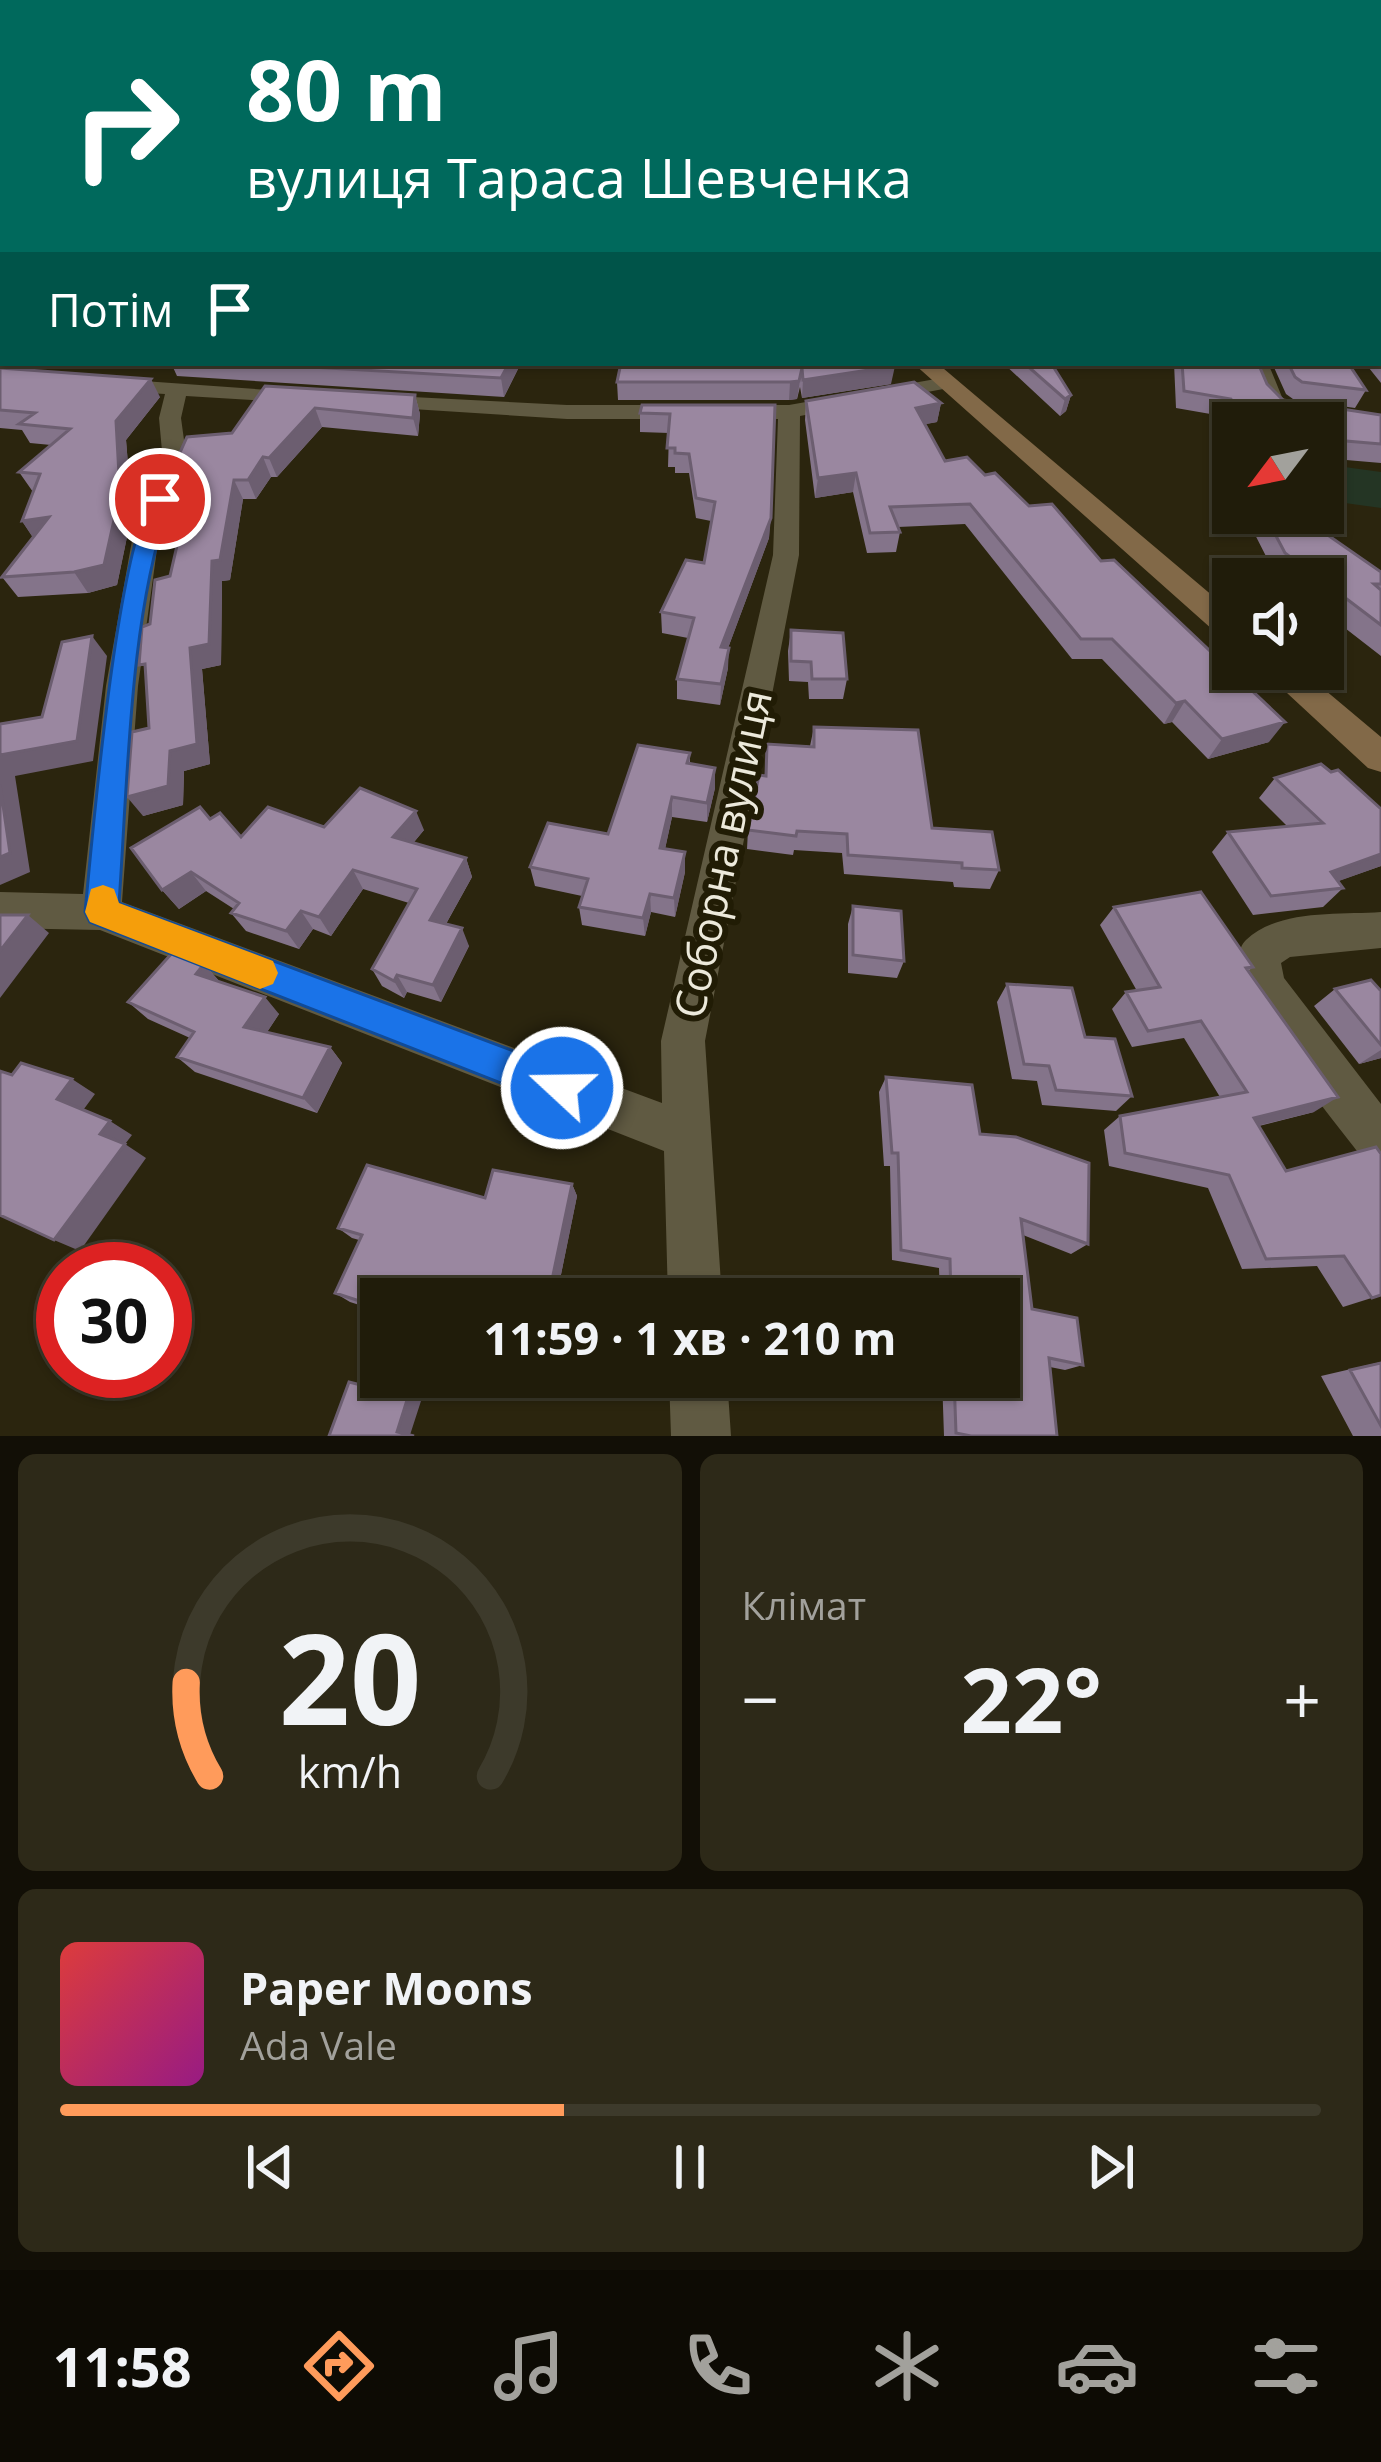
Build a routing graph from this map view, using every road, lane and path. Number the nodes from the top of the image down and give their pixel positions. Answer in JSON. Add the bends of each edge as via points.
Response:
{"nodes":[{"id":1,"x":927,"y":366,"type":"edge"},
{"id":2,"x":1259,"y":366,"type":"edge"},
{"id":3,"x":88,"y":383,"type":"edge"},
{"id":4,"x":947,"y":383,"type":"junction"},
{"id":5,"x":177,"y":390,"type":"junction"},
{"id":6,"x":1278,"y":402,"type":"edge"},
{"id":7,"x":789,"y":412,"type":"junction"},
{"id":8,"x":1212,"y":612,"type":"edge"},
{"id":9,"x":1302,"y":690,"type":"edge"},
{"id":10,"x":1381,"y":758,"type":"edge"},
{"id":11,"x":0,"y":910,"type":"edge"},
{"id":12,"x":101,"y":912,"type":"junction"},
{"id":13,"x":1381,"y":930,"type":"edge"},
{"id":14,"x":687,"y":1136,"type":"junction"},
{"id":15,"x":1381,"y":1143,"type":"edge"},
{"id":16,"x":693,"y":1278,"type":"edge"},
{"id":17,"x":699,"y":1398,"type":"edge"},
{"id":18,"x":701,"y":1436,"type":"edge"}],
"edges":[{"from":1,"to":4,"type":"street"},
{"from":2,"to":6,"type":"street"},
{"from":3,"to":5,"type":"street"},
{"from":4,"to":7,"type":"street"},
{"from":4,"to":8,"type":"street"},
{"from":5,"to":7,"type":"street","via":[[567,412]]},
{"from":5,"to":12,"type":"street","via":[[170,418],[175,462],[146,536],[122,686]]},
{"from":7,"to":14,"type":"street","name":"Соборна вулиця","via":[[786,555],[683,1041]]},
{"from":9,"to":10,"type":"street"},
{"from":11,"to":12,"type":"street"},
{"from":12,"to":14,"type":"street"},
{"from":13,"to":15,"type":"street","via":[[1282,939],[1258,955],[1264,987]]},
{"from":14,"to":16,"type":"street","name":"Соборна вулиця"},
{"from":17,"to":18,"type":"street"}]}
